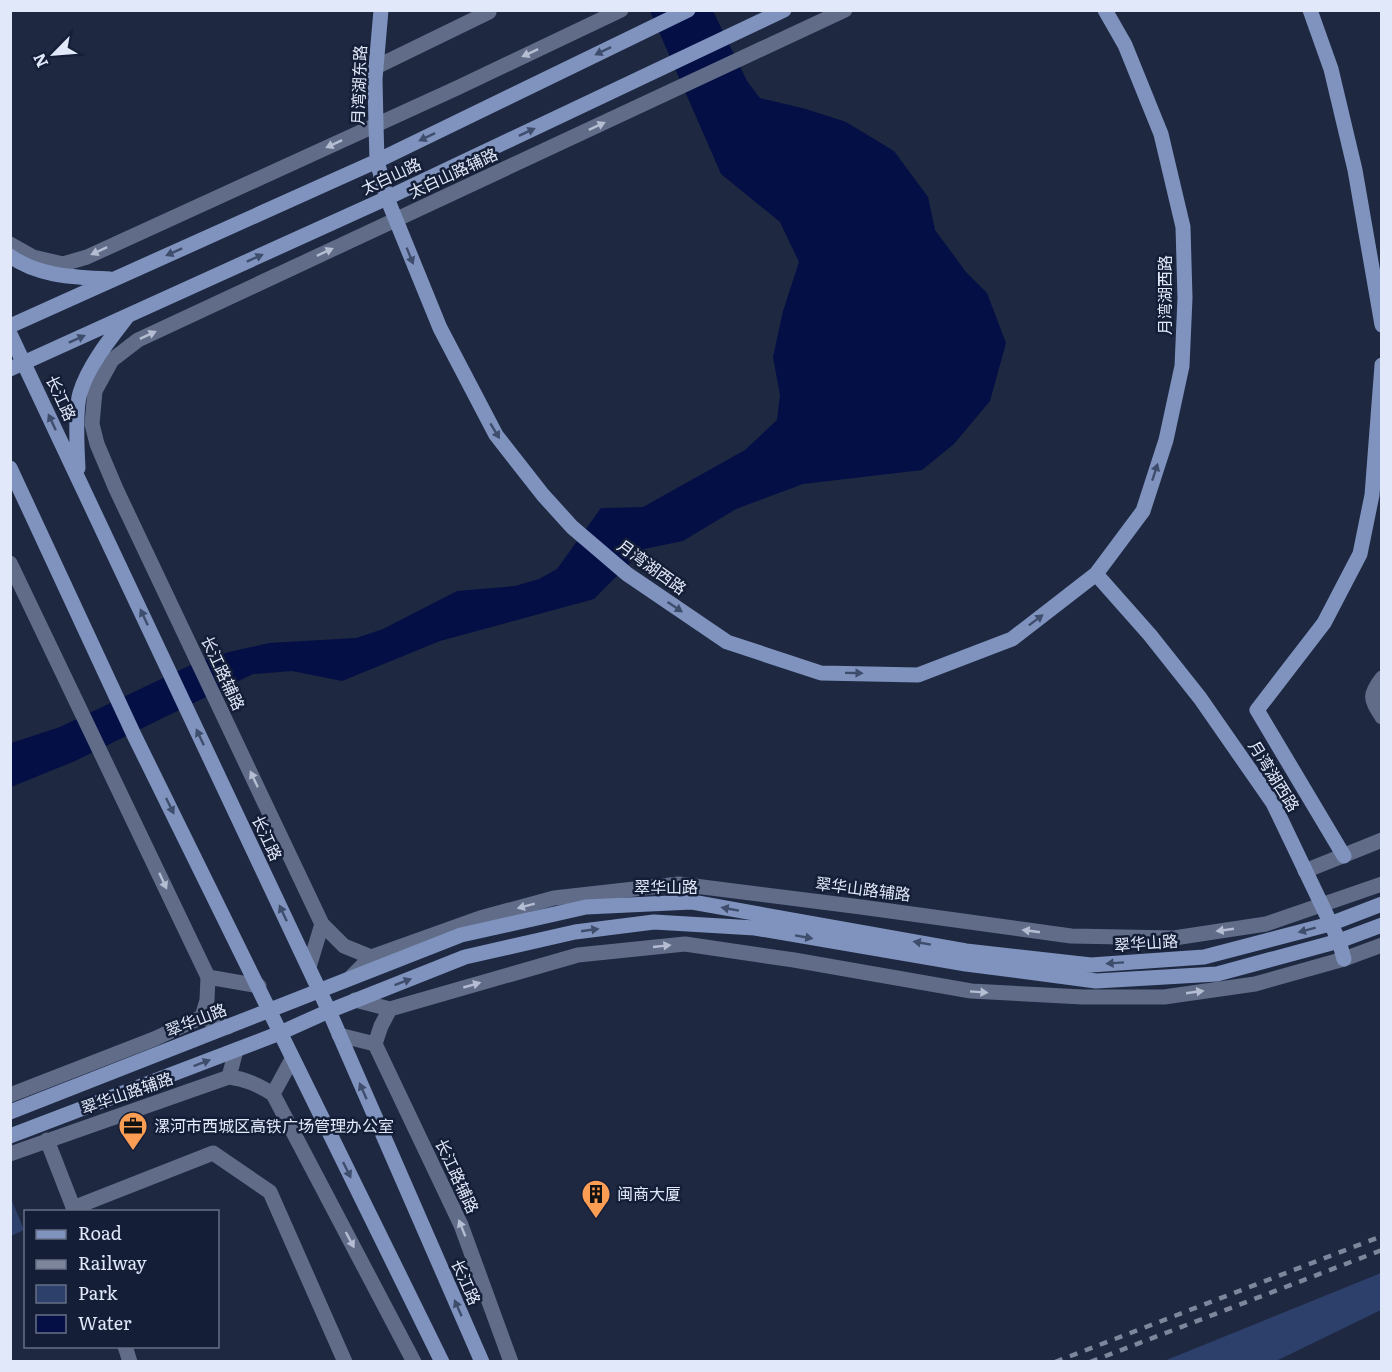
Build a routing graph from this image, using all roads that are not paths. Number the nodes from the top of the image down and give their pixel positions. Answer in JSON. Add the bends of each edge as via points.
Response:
{"nodes":[{"id":1,"x":381,"y":10,"type":"edge"},
{"id":2,"x":621,"y":10,"type":"edge"},
{"id":3,"x":687,"y":10,"type":"edge"},
{"id":4,"x":784,"y":10,"type":"edge"},
{"id":5,"x":845,"y":10,"type":"edge"},
{"id":6,"x":1105,"y":10,"type":"edge"},
{"id":7,"x":1310,"y":10,"type":"edge"},
{"id":8,"x":489,"y":12,"type":"dead end"},
{"id":9,"x":376,"y":67,"type":"junction"},
{"id":10,"x":376,"y":125,"type":"junction"},
{"id":11,"x":377,"y":161,"type":"junction"},
{"id":12,"x":387,"y":198,"type":"junction"},
{"id":13,"x":396,"y":219,"type":"junction"},
{"id":14,"x":10,"y":244,"type":"edge"},
{"id":15,"x":10,"y":256,"type":"edge"},
{"id":16,"x":113,"y":279,"type":"junction"},
{"id":17,"x":129,"y":315,"type":"junction"},
{"id":18,"x":1382,"y":325,"type":"edge"},
{"id":19,"x":10,"y":326,"type":"edge"},
{"id":20,"x":10,"y":334,"type":"edge"},
{"id":21,"x":1382,"y":365,"type":"edge"},
{"id":22,"x":17,"y":366,"type":"edge"},
{"id":23,"x":95,"y":391,"type":"joint"},
{"id":24,"x":10,"y":468,"type":"edge"},
{"id":25,"x":78,"y":477,"type":"junction"},
{"id":26,"x":10,"y":487,"type":"edge"},
{"id":27,"x":26,"y":500,"type":"junction"},
{"id":28,"x":10,"y":563,"type":"edge"},
{"id":29,"x":1096,"y":574,"type":"junction"},
{"id":30,"x":1382,"y":678,"type":"edge"},
{"id":31,"x":1382,"y":717,"type":"edge"},
{"id":32,"x":1382,"y":840,"type":"edge"},
{"id":33,"x":1344,"y":856,"type":"junction"},
{"id":34,"x":1305,"y":871,"type":"junction"},
{"id":35,"x":1382,"y":884,"type":"edge"},
{"id":36,"x":1382,"y":904,"type":"edge"},
{"id":37,"x":1321,"y":905,"type":"junction"},
{"id":38,"x":322,"y":924,"type":"junction"},
{"id":39,"x":1330,"y":924,"type":"junction"},
{"id":40,"x":1382,"y":925,"type":"edge"},
{"id":41,"x":1339,"y":941,"type":"junction"},
{"id":42,"x":1382,"y":945,"type":"edge"},
{"id":43,"x":370,"y":957,"type":"junction"},
{"id":44,"x":1344,"y":959,"type":"junction"},
{"id":45,"x":309,"y":967,"type":"junction"},
{"id":46,"x":208,"y":977,"type":"junction"},
{"id":47,"x":350,"y":978,"type":"junction"},
{"id":48,"x":259,"y":987,"type":"junction"},
{"id":49,"x":319,"y":990,"type":"junction"},
{"id":50,"x":355,"y":1000,"type":"junction"},
{"id":51,"x":390,"y":1009,"type":"junction"},
{"id":52,"x":270,"y":1010,"type":"junction"},
{"id":53,"x":329,"y":1011,"type":"junction"},
{"id":54,"x":202,"y":1017,"type":"junction"},
{"id":55,"x":228,"y":1027,"type":"junction"},
{"id":56,"x":280,"y":1033,"type":"junction"},
{"id":57,"x":339,"y":1035,"type":"junction"},
{"id":58,"x":375,"y":1044,"type":"junction"},
{"id":59,"x":236,"y":1050,"type":"junction"},
{"id":60,"x":292,"y":1059,"type":"junction"},
{"id":61,"x":230,"y":1077,"type":"junction"},
{"id":62,"x":273,"y":1094,"type":"junction"},
{"id":63,"x":10,"y":1095,"type":"edge"},
{"id":64,"x":10,"y":1112,"type":"edge"},
{"id":65,"x":10,"y":1136,"type":"edge"},
{"id":66,"x":47,"y":1140,"type":"junction"},
{"id":67,"x":10,"y":1154,"type":"edge"},
{"id":68,"x":74,"y":1210,"type":"edge"},
{"id":69,"x":124,"y":1348,"type":"edge"},
{"id":70,"x":130,"y":1362,"type":"edge"},
{"id":71,"x":345,"y":1362,"type":"edge"},
{"id":72,"x":414,"y":1362,"type":"edge"},
{"id":73,"x":442,"y":1362,"type":"edge"},
{"id":74,"x":482,"y":1362,"type":"edge"},
{"id":75,"x":511,"y":1362,"type":"edge"}],
"edges":[{"from":1,"to":9,"type":"main road","name":"月湾湖东路"},
{"from":2,"to":10,"type":"street","one_way":true},
{"from":3,"to":11,"type":"main road","name":"太白山路","one_way":true},
{"from":12,"to":4,"type":"main road","name":"太白山路","one_way":true},
{"from":13,"to":5,"type":"street","name":"太白山路辅路","one_way":true},
{"from":29,"to":6,"type":"main road","name":"月湾湖西路","one_way":true,"via":[[1143,511],[1166,440],[1182,366],[1185,298],[1182,227],[1161,134],[1125,45]]},
{"from":7,"to":18,"type":"main road","via":[[1331,69],[1355,170]]},
{"from":8,"to":9,"type":"street"},
{"from":9,"to":10,"type":"main road","name":"月湾湖东路"},
{"from":10,"to":11,"type":"main road","name":"月湾湖东路"},
{"from":10,"to":14,"type":"street","one_way":true,"via":[[87,257],[63,264],[33,257]]},
{"from":11,"to":12,"type":"main road","name":"月湾湖西路"},
{"from":11,"to":16,"type":"main road","name":"太白山路","one_way":true},
{"from":12,"to":13,"type":"main road","name":"月湾湖西路"},
{"from":17,"to":12,"type":"main road","name":"太白山路","one_way":true},
{"from":23,"to":13,"type":"street","name":"太白山路辅路","one_way":true,"via":[[112,360],[138,340]]},
{"from":13,"to":29,"type":"main road","name":"月湾湖西路","one_way":true,"via":[[440,328],[496,435],[572,527],[627,574],[727,642],[821,673],[918,675],[1012,639]]},
{"from":15,"to":16,"type":"main road","via":[[39,271]]},
{"from":16,"to":19,"type":"main road","name":"太白山路"},
{"from":22,"to":17,"type":"main road","name":"太白山路","one_way":true},
{"from":17,"to":25,"type":"main road","via":[[103,348],[80,394]]},
{"from":20,"to":22,"type":"main road","name":"长江路"},
{"from":21,"to":33,"type":"main road","via":[[1372,495],[1360,554],[1324,623],[1257,710]]},
{"from":25,"to":22,"type":"main road","name":"长江路","one_way":true},
{"from":38,"to":23,"type":"street","name":"长江路辅路","one_way":true,"via":[[116,489],[92,424]]},
{"from":24,"to":27,"type":"main road"},
{"from":45,"to":25,"type":"main road","name":"长江路","one_way":true},
{"from":26,"to":27,"type":"main road"},
{"from":27,"to":48,"type":"main road","one_way":true,"via":[[134,735]]},
{"from":28,"to":46,"type":"street","one_way":true},
{"from":29,"to":34,"type":"main road","name":"月湾湖西路","via":[[1206,706],[1273,803]]},
{"from":30,"to":31,"type":"street","via":[[1372,690],[1372,700]]},
{"from":32,"to":33,"type":"street"},
{"from":33,"to":34,"type":"street"},
{"from":34,"to":37,"type":"main road","name":"月湾湖西路"},
{"from":35,"to":37,"type":"street","name":"翠华山路辅路"},
{"from":36,"to":39,"type":"main road","name":"翠华山路"},
{"from":37,"to":39,"type":"main road","name":"月湾湖西路"},
{"from":37,"to":43,"type":"street","name":"翠华山路辅路","one_way":true,"via":[[1266,924],[1174,938],[1071,936],[679,884],[554,898],[480,918]]},
{"from":38,"to":43,"type":"street","name":"长江路辅路","via":[[344,946]]},
{"from":38,"to":45,"type":"street"},
{"from":39,"to":41,"type":"main road","name":"月湾湖西路"},
{"from":39,"to":47,"type":"main road","name":"翠华山路","one_way":true,"via":[[1204,957],[1091,965],[966,951],[692,902],[586,907],[461,935]]},
{"from":40,"to":41,"type":"main road","name":"翠华山路"},
{"from":41,"to":44,"type":"main road","name":"月湾湖西路"},
{"from":50,"to":41,"type":"main road","name":"翠华山路","one_way":true,"via":[[465,957],[575,932],[654,922],[755,928],[966,964],[1096,981],[1217,974]]},
{"from":42,"to":44,"type":"street"},
{"from":43,"to":47,"type":"street","name":"翠华山路辅路"},
{"from":51,"to":44,"type":"street","one_way":true,"via":[[578,955],[685,944],[971,991],[1083,997],[1164,997],[1255,984]]},
{"from":45,"to":49,"type":"main road","name":"长江路"},
{"from":46,"to":48,"type":"street"},
{"from":46,"to":54,"type":"street"},
{"from":47,"to":49,"type":"main road","name":"翠华山路"},
{"from":48,"to":52,"type":"main road"},
{"from":49,"to":52,"type":"main road","name":"翠华山路"},
{"from":49,"to":53,"type":"main road","name":"长江路"},
{"from":50,"to":51,"type":"street"},
{"from":50,"to":53,"type":"main road","name":"翠华山路"},
{"from":51,"to":58,"type":"street"},
{"from":52,"to":55,"type":"main road","name":"翠华山路"},
{"from":52,"to":56,"type":"main road"},
{"from":53,"to":56,"type":"main road","name":"翠华山路"},
{"from":53,"to":57,"type":"main road","name":"长江路"},
{"from":54,"to":55,"type":"street"},
{"from":54,"to":63,"type":"street"},
{"from":55,"to":64,"type":"main road","name":"翠华山路"},
{"from":56,"to":59,"type":"main road","name":"翠华山路"},
{"from":56,"to":60,"type":"main road"},
{"from":57,"to":58,"type":"street"},
{"from":74,"to":57,"type":"main road","name":"长江路","one_way":true},
{"from":75,"to":58,"type":"street","name":"长江路辅路","one_way":true,"via":[[461,1225]]},
{"from":59,"to":61,"type":"street"},
{"from":65,"to":59,"type":"main road","name":"翠华山路","one_way":true},
{"from":60,"to":62,"type":"street"},
{"from":60,"to":73,"type":"main road","one_way":true},
{"from":61,"to":62,"type":"street","via":[[255,1083]]},
{"from":61,"to":66,"type":"street","name":"翠华山路辅路"},
{"from":62,"to":72,"type":"street","one_way":true},
{"from":66,"to":67,"type":"street","name":"翠华山路辅路"},
{"from":66,"to":68,"type":"street"},
{"from":68,"to":71,"type":"street","via":[[213,1153],[270,1192]]},
{"from":69,"to":70,"type":"street"}]}
